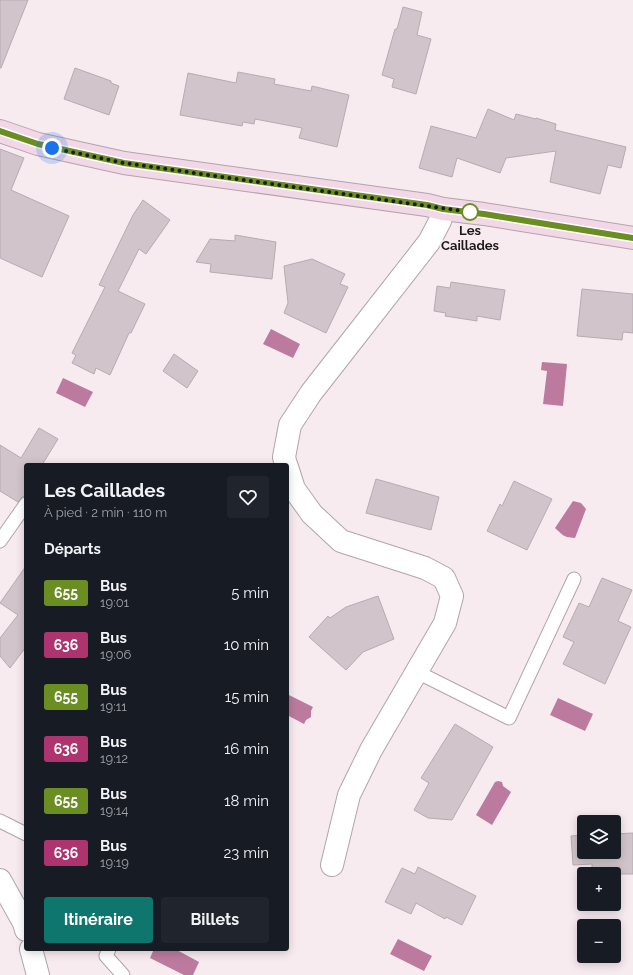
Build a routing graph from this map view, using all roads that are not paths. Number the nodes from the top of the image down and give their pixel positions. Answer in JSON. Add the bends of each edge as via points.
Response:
{"nodes":[{"id":1,"x":0,"y":131,"type":"edge"},
{"id":2,"x":443,"y":209,"type":"junction"},
{"id":3,"x":633,"y":238,"type":"edge"},
{"id":4,"x":286,"y":463,"type":"edge"},
{"id":5,"x":289,"y":473,"type":"edge"},
{"id":6,"x":24,"y":507,"type":"edge"},
{"id":7,"x":0,"y":541,"type":"edge"},
{"id":8,"x":574,"y":579,"type":"dead end"},
{"id":9,"x":417,"y":672,"type":"junction"},
{"id":10,"x":0,"y":821,"type":"edge"},
{"id":11,"x":24,"y":833,"type":"edge"},
{"id":12,"x":332,"y":865,"type":"dead end"},
{"id":13,"x":0,"y":880,"type":"edge"},
{"id":14,"x":24,"y":923,"type":"edge"},
{"id":15,"x":32,"y":951,"type":"edge"},
{"id":16,"x":108,"y":951,"type":"edge"},
{"id":17,"x":38,"y":975,"type":"edge"},
{"id":18,"x":123,"y":975,"type":"edge"}],
"edges":[{"from":1,"to":2,"type":"main road","via":[[38,144],[124,163]]},
{"from":2,"to":3,"type":"main road"},
{"from":2,"to":4,"type":"street","via":[[429,242],[311,393],[290,425],[284,457]]},
{"from":5,"to":9,"type":"street","via":[[294,489],[312,514],[341,541],[425,568],[444,578],[452,596],[445,622]]},
{"from":6,"to":7,"type":"lane"},
{"from":8,"to":9,"type":"lane","via":[[509,718]]},
{"from":9,"to":12,"type":"street","via":[[371,750],[349,796]]},
{"from":10,"to":11,"type":"lane"},
{"from":13,"to":14,"type":"street"},
{"from":15,"to":17,"type":"street"},
{"from":16,"to":18,"type":"lane","via":[[106,956]]}]}
